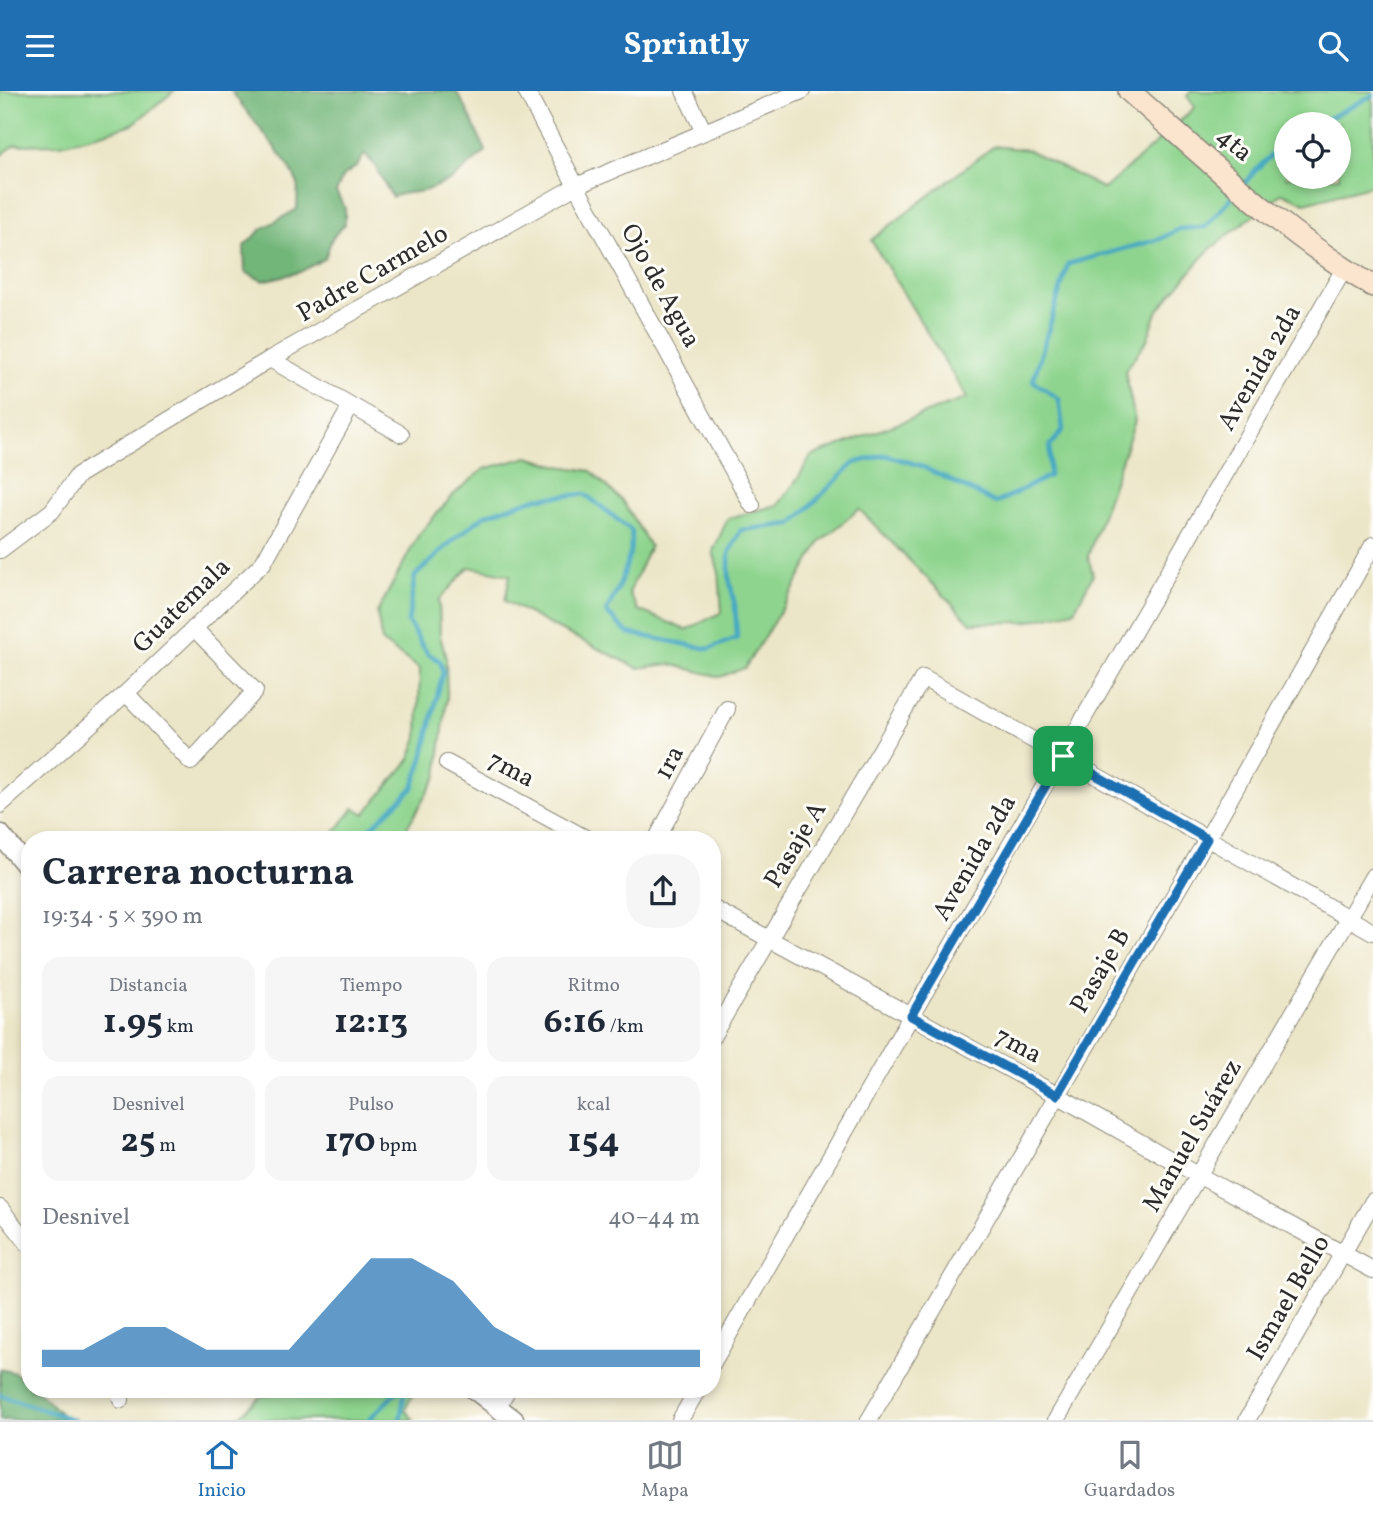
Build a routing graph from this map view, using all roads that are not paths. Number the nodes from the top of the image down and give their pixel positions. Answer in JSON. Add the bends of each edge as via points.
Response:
{"nodes":[{"id":1,"x":526,"y":91,"type":"edge"},
{"id":2,"x":684,"y":91,"type":"edge"},
{"id":3,"x":802,"y":91,"type":"edge"},
{"id":4,"x":1129,"y":91,"type":"edge"},
{"id":5,"x":704,"y":132,"type":"junction"},
{"id":6,"x":576,"y":186,"type":"junction"},
{"id":7,"x":1345,"y":269,"type":"junction"},
{"id":8,"x":1373,"y":286,"type":"edge"},
{"id":9,"x":270,"y":359,"type":"junction"},
{"id":10,"x":351,"y":405,"type":"junction"},
{"id":11,"x":401,"y":434,"type":"dead end"},
{"id":12,"x":752,"y":505,"type":"dead end"},
{"id":13,"x":1373,"y":545,"type":"edge"},
{"id":14,"x":0,"y":550,"type":"edge"},
{"id":15,"x":194,"y":628,"type":"junction"},
{"id":16,"x":126,"y":693,"type":"junction"},
{"id":17,"x":727,"y":709,"type":"dead end"},
{"id":18,"x":1063,"y":756,"type":"junction"},
{"id":19,"x":447,"y":763,"type":"dead end"},
{"id":20,"x":0,"y":805,"type":"edge"},
{"id":21,"x":572,"y":831,"type":"edge"},
{"id":22,"x":661,"y":831,"type":"edge"},
{"id":23,"x":0,"y":834,"type":"edge"},
{"id":24,"x":1207,"y":839,"type":"junction"},
{"id":25,"x":21,"y":859,"type":"edge"},
{"id":26,"x":1373,"y":876,"type":"edge"},
{"id":27,"x":721,"y":913,"type":"edge"},
{"id":28,"x":1349,"y":918,"type":"junction"},
{"id":29,"x":1373,"y":932,"type":"edge"},
{"id":30,"x":768,"y":940,"type":"junction"},
{"id":31,"x":911,"y":1016,"type":"junction"},
{"id":32,"x":721,"y":1021,"type":"edge"},
{"id":33,"x":1057,"y":1095,"type":"junction"},
{"id":34,"x":1198,"y":1175,"type":"junction"},
{"id":35,"x":1373,"y":1201,"type":"edge"},
{"id":36,"x":0,"y":1208,"type":"edge"},
{"id":37,"x":21,"y":1235,"type":"edge"},
{"id":38,"x":1343,"y":1253,"type":"junction"},
{"id":39,"x":1373,"y":1270,"type":"edge"},
{"id":40,"x":721,"y":1348,"type":"edge"},
{"id":41,"x":485,"y":1398,"type":"edge"},
{"id":42,"x":503,"y":1398,"type":"edge"},
{"id":43,"x":693,"y":1398,"type":"edge"},
{"id":44,"x":498,"y":1408,"type":"junction"},
{"id":45,"x":514,"y":1420,"type":"edge"},
{"id":46,"x":680,"y":1420,"type":"edge"},
{"id":47,"x":869,"y":1420,"type":"edge"},
{"id":48,"x":1056,"y":1420,"type":"edge"},
{"id":49,"x":1247,"y":1420,"type":"edge"}],
"edges":[{"from":1,"to":6,"type":"street","name":"Ojo de Agua"},
{"from":2,"to":5,"type":"street"},
{"from":3,"to":5,"type":"street","name":"Padre Carmelo"},
{"from":4,"to":7,"type":"main road","name":"4ta","via":[[1258,204]]},
{"from":5,"to":6,"type":"street","name":"Padre Carmelo"},
{"from":6,"to":9,"type":"street","name":"Padre Carmelo"},
{"from":6,"to":12,"type":"street","name":"Ojo de Agua"},
{"from":7,"to":8,"type":"main road","name":"4ta"},
{"from":7,"to":18,"type":"street","name":"Avenida 2da"},
{"from":9,"to":10,"type":"street"},
{"from":9,"to":14,"type":"street","name":"Padre Carmelo","via":[[78,475],[52,511]]},
{"from":10,"to":11,"type":"street"},
{"from":10,"to":15,"type":"street","name":"Guatemala","via":[[262,563]]},
{"from":13,"to":24,"type":"street","name":"Pasaje B"},
{"from":15,"to":16,"type":"street","name":"Guatemala"},
{"from":15,"to":16,"type":"street","via":[[255,691],[191,762]]},
{"from":16,"to":20,"type":"street","name":"Guatemala"},
{"from":17,"to":22,"type":"street","name":"1ra"},
{"from":18,"to":24,"type":"street"},
{"from":18,"to":30,"type":"street","name":"Pasaje A","via":[[923,678]]},
{"from":18,"to":31,"type":"street","name":"Avenida 2da"},
{"from":19,"to":21,"type":"street","name":"7ma"},
{"from":23,"to":25,"type":"street"},
{"from":24,"to":28,"type":"street"},
{"from":24,"to":33,"type":"street","name":"Pasaje B"},
{"from":26,"to":28,"type":"street","name":"Manuel Suárez"},
{"from":27,"to":30,"type":"street","name":"7ma"},
{"from":28,"to":29,"type":"street"},
{"from":28,"to":34,"type":"street","name":"Manuel Suárez"},
{"from":30,"to":31,"type":"street","name":"7ma"},
{"from":30,"to":32,"type":"street","name":"Pasaje A"},
{"from":31,"to":33,"type":"street","name":"7ma"},
{"from":31,"to":40,"type":"street","name":"Avenida 2da"},
{"from":33,"to":34,"type":"street","name":"7ma"},
{"from":33,"to":47,"type":"street","name":"Pasaje B"},
{"from":34,"to":38,"type":"street","name":"7ma"},
{"from":34,"to":48,"type":"street","name":"Manuel Suárez"},
{"from":35,"to":38,"type":"street","name":"Ismael Bello"},
{"from":36,"to":37,"type":"street"},
{"from":38,"to":39,"type":"street","name":"7ma"},
{"from":38,"to":49,"type":"street","name":"Ismael Bello"},
{"from":41,"to":44,"type":"street"},
{"from":42,"to":44,"type":"street"},
{"from":43,"to":46,"type":"street"},
{"from":44,"to":45,"type":"street"}]}
